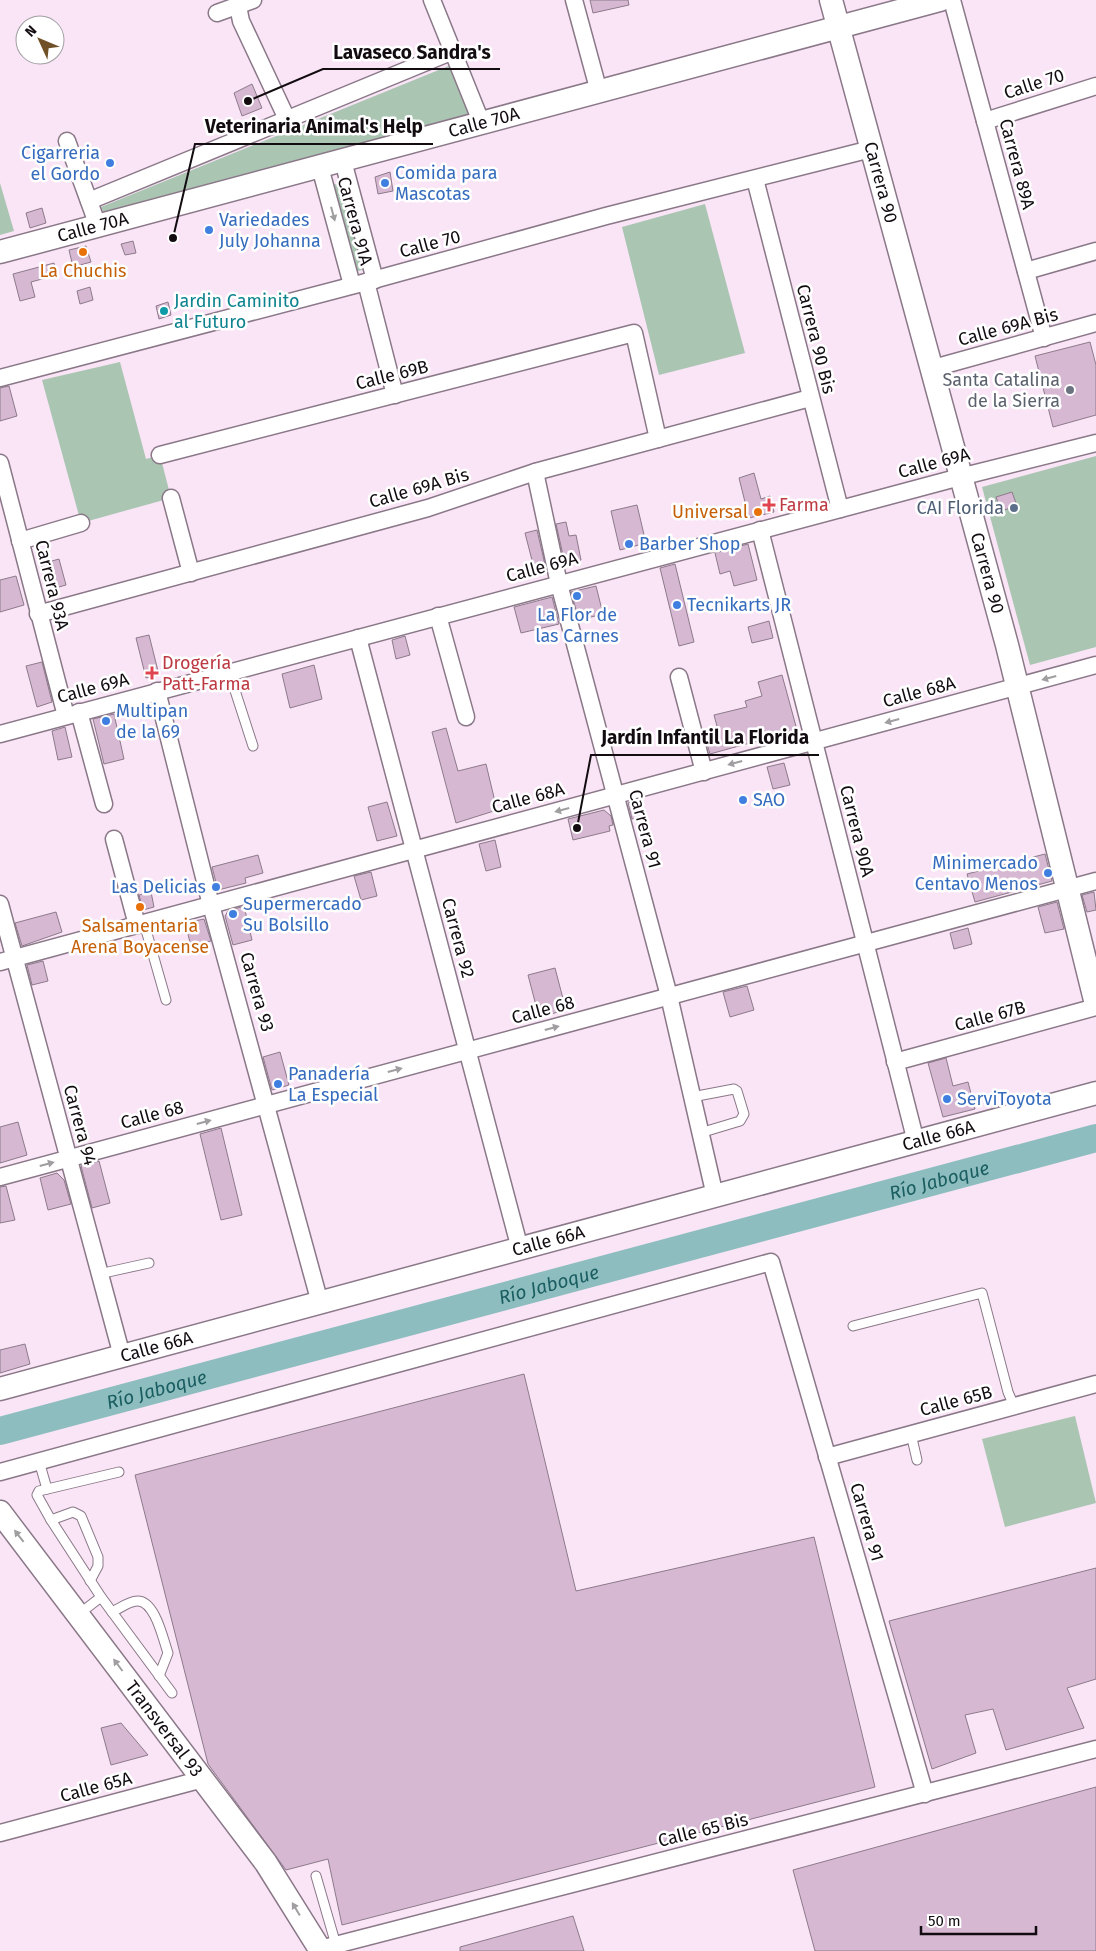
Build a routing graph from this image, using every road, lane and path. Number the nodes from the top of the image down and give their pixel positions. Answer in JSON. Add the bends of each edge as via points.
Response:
{"nodes":[{"id":1,"x":432,"y":0,"type":"edge"},
{"id":2,"x":574,"y":0,"type":"edge"},
{"id":3,"x":831,"y":0,"type":"edge"},
{"id":4,"x":940,"y":0,"type":"edge"},
{"id":5,"x":952,"y":0,"type":"edge"},
{"id":6,"x":245,"y":3,"type":"edge"},
{"id":7,"x":217,"y":14,"type":"dead end"},
{"id":8,"x":839,"y":28,"type":"junction"},
{"id":9,"x":453,"y":51,"type":"junction"},
{"id":10,"x":1096,"y":86,"type":"edge"},
{"id":11,"x":598,"y":92,"type":"junction"},
{"id":12,"x":288,"y":119,"type":"junction"},
{"id":13,"x":985,"y":121,"type":"junction"},
{"id":14,"x":482,"y":124,"type":"junction"},
{"id":15,"x":67,"y":141,"type":"dead end"},
{"id":16,"x":871,"y":149,"type":"junction"},
{"id":17,"x":343,"y":161,"type":"junction"},
{"id":18,"x":320,"y":167,"type":"junction"},
{"id":19,"x":755,"y":179,"type":"junction"},
{"id":20,"x":89,"y":201,"type":"junction"},
{"id":21,"x":98,"y":226,"type":"junction"},
{"id":22,"x":1096,"y":251,"type":"edge"},
{"id":23,"x":0,"y":252,"type":"edge"},
{"id":24,"x":1026,"y":270,"type":"junction"},
{"id":25,"x":364,"y":282,"type":"junction"},
{"id":26,"x":1096,"y":323,"type":"edge"},
{"id":27,"x":1044,"y":338,"type":"junction"},
{"id":28,"x":930,"y":369,"type":"junction"},
{"id":29,"x":0,"y":378,"type":"edge"},
{"id":30,"x":395,"y":395,"type":"junction"},
{"id":31,"x":810,"y":398,"type":"junction"},
{"id":32,"x":658,"y":439,"type":"junction"},
{"id":33,"x":1096,"y":443,"type":"edge"},
{"id":34,"x":160,"y":455,"type":"dead end"},
{"id":35,"x":0,"y":463,"type":"edge"},
{"id":36,"x":535,"y":472,"type":"junction"},
{"id":37,"x":960,"y":477,"type":"junction"},
{"id":38,"x":171,"y":498,"type":"dead end"},
{"id":39,"x":840,"y":509,"type":"junction"},
{"id":40,"x":81,"y":523,"type":"dead end"},
{"id":41,"x":760,"y":530,"type":"junction"},
{"id":42,"x":20,"y":541,"type":"junction"},
{"id":43,"x":191,"y":573,"type":"junction"},
{"id":44,"x":559,"y":584,"type":"junction"},
{"id":45,"x":38,"y":614,"type":"junction"},
{"id":46,"x":438,"y":616,"type":"junction"},
{"id":47,"x":358,"y":638,"type":"junction"},
{"id":48,"x":1096,"y":665,"type":"edge"},
{"id":49,"x":229,"y":672,"type":"junction"},
{"id":50,"x":679,"y":677,"type":"dead end"},
{"id":51,"x":1017,"y":687,"type":"junction"},
{"id":52,"x":157,"y":691,"type":"junction"},
{"id":53,"x":73,"y":714,"type":"junction"},
{"id":54,"x":466,"y":717,"type":"dead end"},
{"id":55,"x":0,"y":734,"type":"edge"},
{"id":56,"x":814,"y":742,"type":"junction"},
{"id":57,"x":253,"y":746,"type":"dead end"},
{"id":58,"x":704,"y":772,"type":"junction"},
{"id":59,"x":616,"y":796,"type":"junction"},
{"id":60,"x":104,"y":804,"type":"dead end"},
{"id":61,"x":114,"y":839,"type":"dead end"},
{"id":62,"x":414,"y":850,"type":"junction"},
{"id":63,"x":1096,"y":881,"type":"edge"},
{"id":64,"x":1068,"y":889,"type":"junction"},
{"id":65,"x":0,"y":904,"type":"edge"},
{"id":66,"x":211,"y":905,"type":"junction"},
{"id":67,"x":140,"y":924,"type":"junction"},
{"id":68,"x":865,"y":944,"type":"junction"},
{"id":69,"x":7,"y":960,"type":"edge"},
{"id":70,"x":669,"y":996,"type":"junction"},
{"id":71,"x":166,"y":1000,"type":"dead end"},
{"id":72,"x":1096,"y":1006,"type":"edge"},
{"id":73,"x":468,"y":1050,"type":"junction"},
{"id":74,"x":895,"y":1062,"type":"junction"},
{"id":75,"x":1096,"y":1093,"type":"edge"},
{"id":76,"x":692,"y":1098,"type":"junction"},
{"id":77,"x":268,"y":1104,"type":"junction"},
{"id":78,"x":700,"y":1133,"type":"junction"},
{"id":79,"x":916,"y":1142,"type":"junction"},
{"id":80,"x":68,"y":1158,"type":"junction"},
{"id":81,"x":0,"y":1177,"type":"edge"},
{"id":82,"x":715,"y":1196,"type":"junction"},
{"id":83,"x":520,"y":1248,"type":"junction"},
{"id":84,"x":149,"y":1263,"type":"dead end"},
{"id":85,"x":99,"y":1274,"type":"junction"},
{"id":86,"x":320,"y":1302,"type":"junction"},
{"id":87,"x":853,"y":1326,"type":"dead end"},
{"id":88,"x":122,"y":1356,"type":"junction"},
{"id":89,"x":1096,"y":1384,"type":"edge"},
{"id":90,"x":0,"y":1389,"type":"edge"},
{"id":91,"x":1014,"y":1406,"type":"junction"},
{"id":92,"x":911,"y":1434,"type":"junction"},
{"id":93,"x":827,"y":1457,"type":"junction"},
{"id":94,"x":917,"y":1460,"type":"dead end"},
{"id":95,"x":39,"y":1461,"type":"junction"},
{"id":96,"x":0,"y":1472,"type":"edge"},
{"id":97,"x":119,"y":1472,"type":"dead end"},
{"id":98,"x":47,"y":1490,"type":"junction"},
{"id":99,"x":0,"y":1512,"type":"edge"},
{"id":100,"x":51,"y":1520,"type":"junction"},
{"id":101,"x":90,"y":1581,"type":"junction"},
{"id":102,"x":101,"y":1597,"type":"junction"},
{"id":103,"x":112,"y":1612,"type":"junction"},
{"id":104,"x":79,"y":1614,"type":"junction"},
{"id":105,"x":159,"y":1676,"type":"junction"},
{"id":106,"x":172,"y":1692,"type":"dead end"},
{"id":107,"x":1096,"y":1748,"type":"edge"},
{"id":108,"x":203,"y":1779,"type":"junction"},
{"id":109,"x":925,"y":1794,"type":"junction"},
{"id":110,"x":0,"y":1833,"type":"edge"},
{"id":111,"x":316,"y":1876,"type":"dead end"},
{"id":112,"x":326,"y":1948,"type":"edge"}],
"edges":[{"from":1,"to":9,"type":"street"},
{"from":2,"to":11,"type":"street"},
{"from":3,"to":8,"type":"street","name":"Carrera 90"},
{"from":4,"to":8,"type":"street","name":"Calle 70A"},
{"from":5,"to":13,"type":"street","name":"Carrera 89A"},
{"from":6,"to":7,"type":"street"},
{"from":6,"to":12,"type":"street","via":[[241,21]]},
{"from":8,"to":11,"type":"street","name":"Calle 70A"},
{"from":8,"to":16,"type":"street","name":"Carrera 90"},
{"from":9,"to":12,"type":"street"},
{"from":9,"to":14,"type":"street"},
{"from":10,"to":13,"type":"street","name":"Calle 70"},
{"from":11,"to":14,"type":"street","name":"Calle 70A"},
{"from":12,"to":20,"type":"street"},
{"from":13,"to":24,"type":"street","name":"Carrera 89A"},
{"from":14,"to":17,"type":"street","name":"Calle 70A"},
{"from":15,"to":20,"type":"street"},
{"from":16,"to":19,"type":"street","name":"Calle 70"},
{"from":16,"to":28,"type":"street","name":"Carrera 90"},
{"from":17,"to":18,"type":"street","name":"Calle 70A"},
{"from":17,"to":25,"type":"street","name":"Carrera 91A"},
{"from":18,"to":21,"type":"street","name":"Calle 70A"},
{"from":18,"to":25,"type":"street","name":"Carrera 91A","one_way":true},
{"from":19,"to":25,"type":"street","name":"Calle 70"},
{"from":19,"to":31,"type":"street","name":"Carrera 90 Bis"},
{"from":20,"to":21,"type":"street"},
{"from":21,"to":23,"type":"street","name":"Calle 70A"},
{"from":22,"to":24,"type":"street"},
{"from":24,"to":27,"type":"street","name":"Carrera 89A"},
{"from":25,"to":29,"type":"street","name":"Calle 70"},
{"from":25,"to":30,"type":"street","name":"Carrera 91A"},
{"from":26,"to":27,"type":"street","name":"Calle 69A Bis"},
{"from":27,"to":28,"type":"street","name":"Calle 69A Bis"},
{"from":28,"to":37,"type":"street","name":"Carrera 90"},
{"from":30,"to":32,"type":"street","name":"Calle 69B","via":[[634,333]]},
{"from":30,"to":34,"type":"street","name":"Calle 69B"},
{"from":31,"to":32,"type":"street","name":"Calle 69A Bis"},
{"from":31,"to":39,"type":"street","name":"Carrera 90 Bis"},
{"from":32,"to":36,"type":"street","name":"Calle 69A Bis"},
{"from":33,"to":37,"type":"street","name":"Calle 69A"},
{"from":35,"to":42,"type":"street","name":"Carrera 93A"},
{"from":36,"to":43,"type":"street","name":"Calle 69A Bis","via":[[428,508]]},
{"from":36,"to":44,"type":"street","name":"Carrera 91"},
{"from":37,"to":39,"type":"street","name":"Calle 69A"},
{"from":37,"to":51,"type":"street","name":"Carrera 90"},
{"from":38,"to":43,"type":"street"},
{"from":39,"to":41,"type":"street","name":"Calle 69A"},
{"from":40,"to":42,"type":"street"},
{"from":41,"to":44,"type":"street","name":"Calle 69A"},
{"from":41,"to":56,"type":"street","name":"Carrera 90A"},
{"from":42,"to":45,"type":"street","name":"Carrera 93A"},
{"from":43,"to":45,"type":"street","name":"Calle 69A Bis"},
{"from":44,"to":46,"type":"street","name":"Calle 69A"},
{"from":44,"to":59,"type":"street","name":"Carrera 91"},
{"from":45,"to":53,"type":"street","name":"Carrera 93A"},
{"from":46,"to":47,"type":"street","name":"Calle 69A"},
{"from":46,"to":54,"type":"street"},
{"from":47,"to":49,"type":"street","name":"Calle 69A"},
{"from":47,"to":62,"type":"street","name":"Carrera 92"},
{"from":48,"to":51,"type":"street","name":"Calle 68A","one_way":true},
{"from":49,"to":52,"type":"street","name":"Calle 69A"},
{"from":49,"to":57,"type":"lane"},
{"from":50,"to":58,"type":"street"},
{"from":51,"to":56,"type":"street","name":"Calle 68A","one_way":true},
{"from":51,"to":64,"type":"street","name":"Carrera 90"},
{"from":52,"to":53,"type":"street","name":"Calle 69A"},
{"from":52,"to":66,"type":"street","name":"Carrera 93"},
{"from":53,"to":55,"type":"street","name":"Calle 69A"},
{"from":53,"to":60,"type":"street","name":"Carrera 93A"},
{"from":56,"to":58,"type":"street","name":"Calle 68A","one_way":true},
{"from":56,"to":68,"type":"street","name":"Carrera 90A"},
{"from":58,"to":59,"type":"street","name":"Calle 68A"},
{"from":59,"to":62,"type":"street","name":"Calle 68A","one_way":true},
{"from":59,"to":70,"type":"street","name":"Carrera 91"},
{"from":61,"to":67,"type":"street"},
{"from":62,"to":66,"type":"street","name":"Calle 68A"},
{"from":62,"to":73,"type":"street","name":"Carrera 92"},
{"from":63,"to":64,"type":"street","name":"Calle 68"},
{"from":64,"to":68,"type":"street","name":"Calle 68"},
{"from":64,"to":72,"type":"street","name":"Carrera 90"},
{"from":65,"to":69,"type":"street","name":"Carrera 94"},
{"from":66,"to":67,"type":"street","name":"Calle 68A"},
{"from":66,"to":77,"type":"street","name":"Carrera 93"},
{"from":67,"to":69,"type":"street","name":"Calle 68A"},
{"from":67,"to":71,"type":"lane"},
{"from":68,"to":70,"type":"street","name":"Calle 68"},
{"from":68,"to":74,"type":"street","name":"Carrera 90A"},
{"from":69,"to":80,"type":"street","name":"Carrera 94"},
{"from":73,"to":70,"type":"street","name":"Calle 68","one_way":true},
{"from":70,"to":76,"type":"street","name":"Carrera 91"},
{"from":72,"to":74,"type":"street","name":"Calle 67B"},
{"from":77,"to":73,"type":"street","name":"Calle 68","one_way":true},
{"from":73,"to":83,"type":"street","name":"Carrera 92"},
{"from":74,"to":79,"type":"street","name":"Carrera 90A"},
{"from":75,"to":79,"type":"street","name":"Calle 66A"},
{"from":76,"to":78,"type":"street","name":"Carrera 91"},
{"from":76,"to":78,"type":"lane","via":[[734,1089],[744,1114],[740,1121]]},
{"from":80,"to":77,"type":"street","name":"Calle 68","one_way":true},
{"from":77,"to":86,"type":"street","name":"Carrera 93"},
{"from":78,"to":82,"type":"street","name":"Carrera 91"},
{"from":79,"to":82,"type":"street","name":"Calle 66A"},
{"from":81,"to":80,"type":"street","name":"Calle 68","one_way":true},
{"from":80,"to":85,"type":"street","name":"Carrera 94"},
{"from":82,"to":83,"type":"street","name":"Calle 66A"},
{"from":83,"to":86,"type":"street","name":"Calle 66A"},
{"from":84,"to":85,"type":"lane"},
{"from":85,"to":88,"type":"street","name":"Carrera 94"},
{"from":86,"to":88,"type":"street","name":"Calle 66A"},
{"from":87,"to":91,"type":"lane","via":[[982,1294]]},
{"from":88,"to":90,"type":"street","name":"Calle 66A"},
{"from":89,"to":91,"type":"street","name":"Calle 65B"},
{"from":91,"to":92,"type":"street","name":"Calle 65B"},
{"from":92,"to":93,"type":"street","name":"Calle 65B"},
{"from":92,"to":94,"type":"lane"},
{"from":93,"to":95,"type":"street","name":"Carrera 91","via":[[771,1262]]},
{"from":93,"to":109,"type":"street","name":"Carrera 91"},
{"from":95,"to":96,"type":"street"},
{"from":95,"to":98,"type":"lane"},
{"from":97,"to":98,"type":"lane"},
{"from":98,"to":100,"type":"lane","via":[[39,1491],[36,1498]]},
{"from":104,"to":99,"type":"street","name":"Transversal 93","one_way":true},
{"from":100,"to":101,"type":"lane"},
{"from":100,"to":101,"type":"lane","via":[[73,1512],[81,1516],[98,1557],[98,1566]]},
{"from":101,"to":102,"type":"lane"},
{"from":102,"to":103,"type":"lane"},
{"from":102,"to":104,"type":"lane"},
{"from":103,"to":105,"type":"lane"},
{"from":103,"to":105,"type":"lane","via":[[135,1600],[144,1601],[151,1607],[168,1653]]},
{"from":108,"to":104,"type":"street","name":"Transversal 93","one_way":true},
{"from":105,"to":106,"type":"lane"},
{"from":107,"to":109,"type":"street","name":"Calle 65 Bis"},
{"from":108,"to":110,"type":"street","name":"Calle 65A"},
{"from":112,"to":108,"type":"street","name":"Transversal 93","one_way":true},
{"from":109,"to":112,"type":"street","name":"Calle 65 Bis"},
{"from":111,"to":112,"type":"lane"}]}
